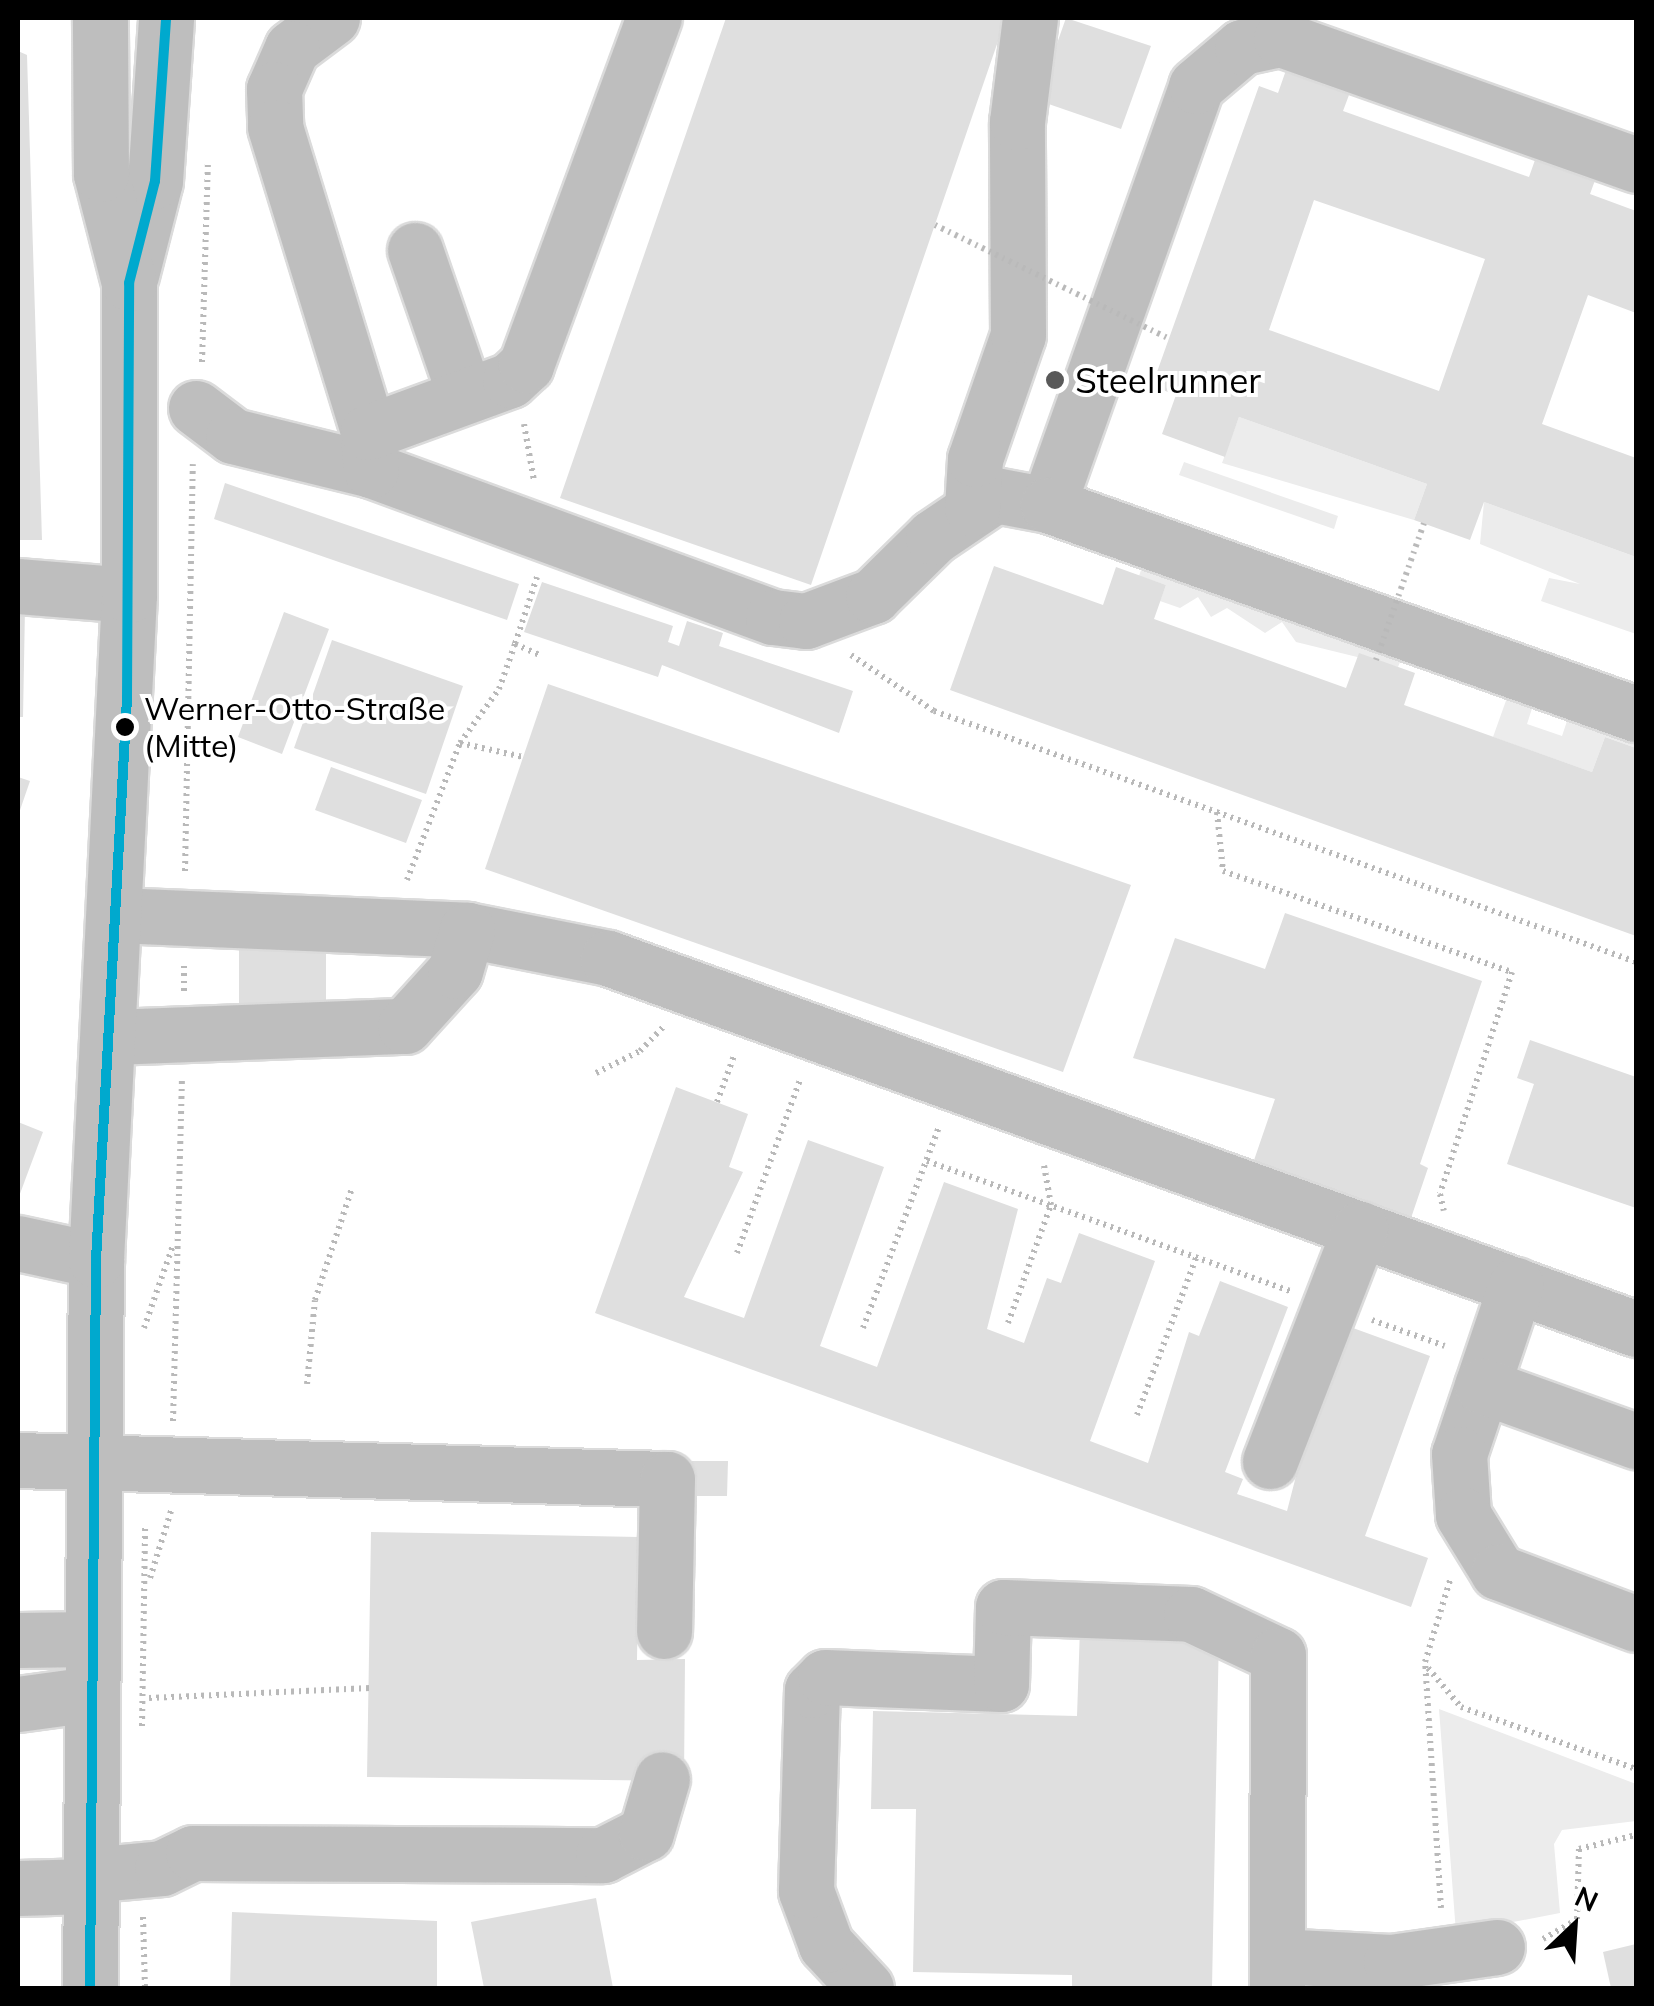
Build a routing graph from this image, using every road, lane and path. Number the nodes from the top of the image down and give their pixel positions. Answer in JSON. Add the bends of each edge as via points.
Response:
{"nodes":[{"id":1,"x":68,"y":18,"type":"edge"},
{"id":2,"x":166,"y":18,"type":"edge"},
{"id":3,"x":332,"y":18,"type":"edge"},
{"id":4,"x":654,"y":18,"type":"edge"},
{"id":5,"x":1030,"y":18,"type":"edge"},
{"id":6,"x":100,"y":43,"type":"edge"},
{"id":7,"x":208,"y":155,"type":"dead end"},
{"id":8,"x":1636,"y":165,"type":"edge"},
{"id":9,"x":934,"y":224,"type":"dead end"},
{"id":10,"x":415,"y":250,"type":"dead end"},
{"id":11,"x":129,"y":282,"type":"junction"},
{"id":12,"x":1168,"y":338,"type":"dead end"},
{"id":13,"x":466,"y":395,"type":"junction"},
{"id":14,"x":130,"y":398,"type":"junction"},
{"id":15,"x":196,"y":408,"type":"junction"},
{"id":16,"x":370,"y":451,"type":"junction"},
{"id":17,"x":1048,"y":504,"type":"junction"},
{"id":18,"x":972,"y":508,"type":"junction"},
{"id":19,"x":1424,"y":524,"type":"dead end"},
{"id":20,"x":18,"y":586,"type":"edge"},
{"id":21,"x":129,"y":595,"type":"junction"},
{"id":22,"x":516,"y":644,"type":"dead end"},
{"id":23,"x":856,"y":658,"type":"dead end"},
{"id":24,"x":1376,"y":660,"type":"dead end"},
{"id":25,"x":1636,"y":714,"type":"edge"},
{"id":26,"x":460,"y":743,"type":"junction"},
{"id":27,"x":523,"y":757,"type":"dead end"},
{"id":28,"x":1216,"y":812,"type":"junction"},
{"id":29,"x":116,"y":915,"type":"junction"},
{"id":30,"x":184,"y":916,"type":"junction"},
{"id":31,"x":397,"y":925,"type":"junction"},
{"id":32,"x":467,"y":930,"type":"junction"},
{"id":33,"x":1636,"y":962,"type":"edge"},
{"id":34,"x":682,"y":984,"type":"junction"},
{"id":35,"x":817,"y":1034,"type":"junction"},
{"id":36,"x":113,"y":1037,"type":"junction"},
{"id":37,"x":184,"y":1039,"type":"junction"},
{"id":38,"x":950,"y":1065,"type":"junction"},
{"id":39,"x":596,"y":1074,"type":"dead end"},
{"id":40,"x":1034,"y":1111,"type":"junction"},
{"id":41,"x":928,"y":1160,"type":"junction"},
{"id":42,"x":352,"y":1188,"type":"dead end"},
{"id":43,"x":1051,"y":1205,"type":"junction"},
{"id":44,"x":1360,"y":1229,"type":"junction"},
{"id":45,"x":175,"y":1239,"type":"junction"},
{"id":46,"x":18,"y":1243,"type":"edge"},
{"id":47,"x":737,"y":1254,"type":"dead end"},
{"id":48,"x":1196,"y":1258,"type":"junction"},
{"id":49,"x":96,"y":1260,"type":"junction"},
{"id":50,"x":1456,"y":1263,"type":"junction"},
{"id":51,"x":1516,"y":1285,"type":"junction"},
{"id":52,"x":1333,"y":1306,"type":"junction"},
{"id":53,"x":1008,"y":1323,"type":"dead end"},
{"id":54,"x":864,"y":1328,"type":"dead end"},
{"id":55,"x":1636,"y":1329,"type":"edge"},
{"id":56,"x":142,"y":1352,"type":"dead end"},
{"id":57,"x":1467,"y":1368,"type":"junction"},
{"id":58,"x":307,"y":1384,"type":"dead end"},
{"id":59,"x":1137,"y":1415,"type":"dead end"},
{"id":60,"x":1636,"y":1441,"type":"edge"},
{"id":61,"x":18,"y":1460,"type":"edge"},
{"id":62,"x":1270,"y":1461,"type":"dead end"},
{"id":63,"x":136,"y":1466,"type":"junction"},
{"id":64,"x":1436,"y":1620,"type":"dead end"},
{"id":65,"x":1636,"y":1624,"type":"edge"},
{"id":66,"x":664,"y":1631,"type":"dead end"},
{"id":67,"x":92,"y":1638,"type":"junction"},
{"id":68,"x":18,"y":1640,"type":"edge"},
{"id":69,"x":1425,"y":1662,"type":"junction"},
{"id":70,"x":370,"y":1688,"type":"dead end"},
{"id":71,"x":91,"y":1694,"type":"junction"},
{"id":72,"x":150,"y":1698,"type":"dead end"},
{"id":73,"x":18,"y":1704,"type":"edge"},
{"id":74,"x":1636,"y":1770,"type":"edge"},
{"id":75,"x":662,"y":1779,"type":"dead end"},
{"id":76,"x":1636,"y":1834,"type":"edge"},
{"id":77,"x":162,"y":1868,"type":"junction"},
{"id":78,"x":89,"y":1880,"type":"junction"},
{"id":79,"x":234,"y":1884,"type":"dead end"},
{"id":80,"x":18,"y":1888,"type":"edge"},
{"id":81,"x":145,"y":1929,"type":"dead end"},
{"id":82,"x":1498,"y":1948,"type":"joint"},
{"id":83,"x":1444,"y":1954,"type":"junction"},
{"id":84,"x":1277,"y":1972,"type":"edge"},
{"id":85,"x":90,"y":1988,"type":"edge"},
{"id":86,"x":145,"y":1988,"type":"edge"},
{"id":87,"x":866,"y":1988,"type":"edge"}],
"edges":[{"from":1,"to":6,"type":"main road"},
{"from":2,"to":11,"type":"main road","via":[[155,181]]},
{"from":3,"to":16,"type":"main road","via":[[292,48],[274,88],[275,126]]},
{"from":4,"to":13,"type":"main road","via":[[526,365]]},
{"from":5,"to":18,"type":"main road","via":[[1017,108],[1018,334],[974,459]]},
{"from":6,"to":11,"type":"main road","via":[[101,174]]},
{"from":7,"to":15,"type":"path"},
{"from":8,"to":17,"type":"main road","via":[[1282,40],[1242,47],[1196,86]]},
{"from":9,"to":12,"type":"path","bridge":true},
{"from":10,"to":13,"type":"main road"},
{"from":11,"to":14,"type":"main road"},
{"from":13,"to":16,"type":"main road"},
{"from":14,"to":15,"type":"main road"},
{"from":14,"to":21,"type":"main road"},
{"from":15,"to":16,"type":"main road","via":[[240,410]]},
{"from":15,"to":30,"type":"path"},
{"from":16,"to":18,"type":"main road","via":[[773,617],[806,621],[873,596]]},
{"from":17,"to":18,"type":"main road","via":[[995,495]]},
{"from":17,"to":25,"type":"main road"},
{"from":19,"to":24,"type":"path","bridge":true},
{"from":20,"to":21,"type":"main road"},
{"from":21,"to":29,"type":"main road"},
{"from":22,"to":26,"type":"path","via":[[499,689]]},
{"from":23,"to":28,"type":"path","via":[[934,711]]},
{"from":26,"to":27,"type":"path"},
{"from":26,"to":31,"type":"path"},
{"from":28,"to":33,"type":"path"},
{"from":28,"to":50,"type":"path","via":[[1223,872],[1512,972],[1440,1194]]},
{"from":29,"to":30,"type":"main road"},
{"from":29,"to":36,"type":"main road"},
{"from":30,"to":31,"type":"main road"},
{"from":30,"to":37,"type":"path"},
{"from":31,"to":32,"type":"main road"},
{"from":32,"to":34,"type":"main road","via":[[616,938]]},
{"from":32,"to":37,"type":"main road","via":[[454,971],[405,1026]]},
{"from":34,"to":35,"type":"main road"},
{"from":34,"to":39,"type":"path","via":[[662,1030]]},
{"from":35,"to":38,"type":"main road"},
{"from":35,"to":47,"type":"path"},
{"from":36,"to":37,"type":"main road"},
{"from":36,"to":49,"type":"main road"},
{"from":37,"to":45,"type":"path"},
{"from":38,"to":40,"type":"main road"},
{"from":38,"to":41,"type":"path"},
{"from":40,"to":43,"type":"path"},
{"from":40,"to":44,"type":"main road"},
{"from":41,"to":43,"type":"path"},
{"from":41,"to":54,"type":"path"},
{"from":42,"to":58,"type":"path","via":[[315,1300]]},
{"from":43,"to":48,"type":"path"},
{"from":43,"to":53,"type":"path"},
{"from":44,"to":50,"type":"main road"},
{"from":44,"to":52,"type":"main road"},
{"from":45,"to":56,"type":"path"},
{"from":45,"to":63,"type":"path"},
{"from":46,"to":49,"type":"main road"},
{"from":48,"to":52,"type":"path"},
{"from":48,"to":59,"type":"path"},
{"from":49,"to":63,"type":"main road"},
{"from":50,"to":51,"type":"main road"},
{"from":51,"to":55,"type":"main road"},
{"from":51,"to":57,"type":"main road"},
{"from":52,"to":57,"type":"path"},
{"from":52,"to":62,"type":"main road"},
{"from":57,"to":60,"type":"main road"},
{"from":57,"to":65,"type":"main road","via":[[1457,1482],[1476,1547],[1498,1572]]},
{"from":61,"to":63,"type":"main road"},
{"from":63,"to":63,"type":"path","via":[[150,1578],[172,1526]]},
{"from":63,"to":66,"type":"main road","via":[[667,1479]]},
{"from":63,"to":67,"type":"main road"},
{"from":64,"to":69,"type":"path"},
{"from":67,"to":68,"type":"main road"},
{"from":67,"to":71,"type":"main road"},
{"from":69,"to":74,"type":"path","via":[[1460,1707]]},
{"from":69,"to":83,"type":"path"},
{"from":70,"to":72,"type":"path"},
{"from":71,"to":73,"type":"main road"},
{"from":71,"to":78,"type":"main road"},
{"from":75,"to":77,"type":"main road","via":[[646,1833],[603,1855],[308,1849],[194,1853]]},
{"from":76,"to":82,"type":"path","via":[[1579,1849],[1578,1919],[1562,1936]]},
{"from":77,"to":78,"type":"main road"},
{"from":77,"to":79,"type":"main road","via":[[184,1884]]},
{"from":78,"to":80,"type":"main road"},
{"from":78,"to":85,"type":"main road"},
{"from":81,"to":86,"type":"path"},
{"from":82,"to":83,"type":"main road"},
{"from":83,"to":84,"type":"main road"},
{"from":84,"to":87,"type":"main road","via":[[1278,1654],[1192,1614],[1003,1608],[1001,1684],[825,1677],[812,1690],[806,1891],[826,1946]]}]}
